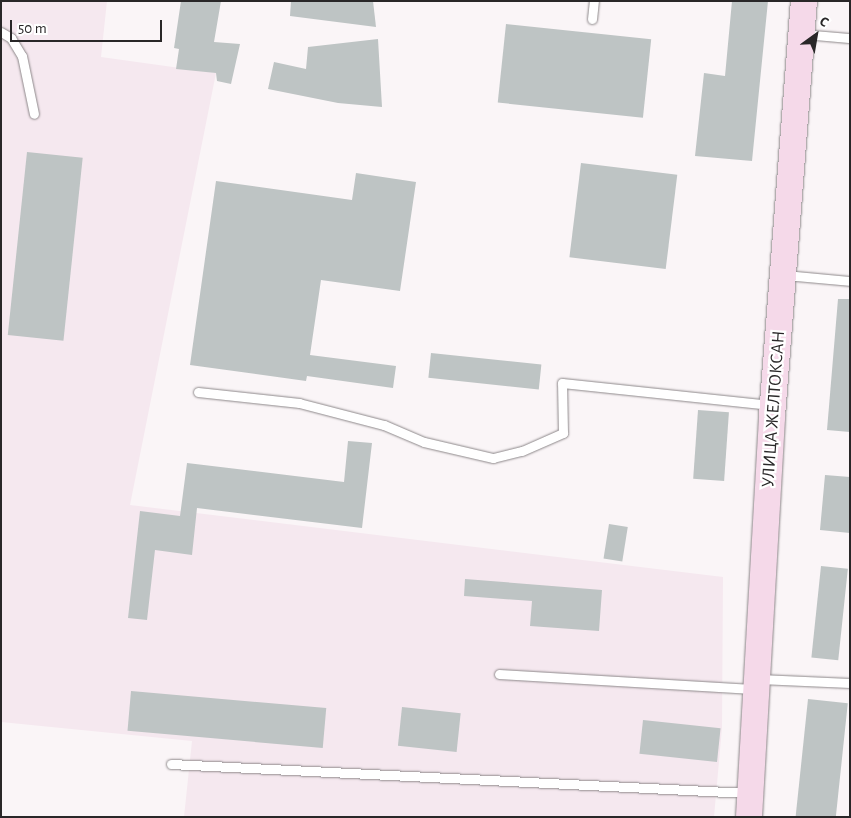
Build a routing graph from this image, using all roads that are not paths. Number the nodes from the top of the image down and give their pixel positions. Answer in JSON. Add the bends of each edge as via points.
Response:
{"nodes":[{"id":1,"x":594,"y":1,"type":"edge"},
{"id":2,"x":804,"y":1,"type":"edge"},
{"id":3,"x":592,"y":19,"type":"dead end"},
{"id":4,"x":1,"y":32,"type":"edge"},
{"id":5,"x":800,"y":34,"type":"junction"},
{"id":6,"x":850,"y":38,"type":"edge"},
{"id":7,"x":34,"y":114,"type":"dead end"},
{"id":8,"x":784,"y":275,"type":"junction"},
{"id":9,"x":850,"y":281,"type":"edge"},
{"id":10,"x":198,"y":392,"type":"dead end"},
{"id":11,"x":773,"y":405,"type":"junction"},
{"id":12,"x":500,"y":674,"type":"dead end"},
{"id":13,"x":756,"y":684,"type":"junction"},
{"id":14,"x":850,"y":684,"type":"edge"},
{"id":15,"x":171,"y":764,"type":"dead end"},
{"id":16,"x":749,"y":805,"type":"edge"}],
"edges":[{"from":1,"to":3,"type":"lane"},
{"from":2,"to":5,"type":"street","name":"УЛИЦА ЖЕЛТОКСАН"},
{"from":4,"to":7,"type":"lane","via":[[11,38],[22,56]]},
{"from":5,"to":6,"type":"lane"},
{"from":5,"to":8,"type":"street","name":"УЛИЦА ЖЕЛТОКСАН"},
{"from":8,"to":9,"type":"lane"},
{"from":8,"to":11,"type":"street","name":"УЛИЦА ЖЕЛТОКСАН"},
{"from":10,"to":11,"type":"lane","via":[[299,403],[384,426],[424,442],[493,458],[522,451],[563,433],[562,383]]},
{"from":11,"to":13,"type":"street","name":"УЛИЦА ЖЕЛТОКСАН"},
{"from":12,"to":13,"type":"lane"},
{"from":13,"to":14,"type":"lane"},
{"from":13,"to":16,"type":"street","name":"УЛИЦА ЖЕЛТОКСАН"},
{"from":15,"to":16,"type":"lane"}]}
